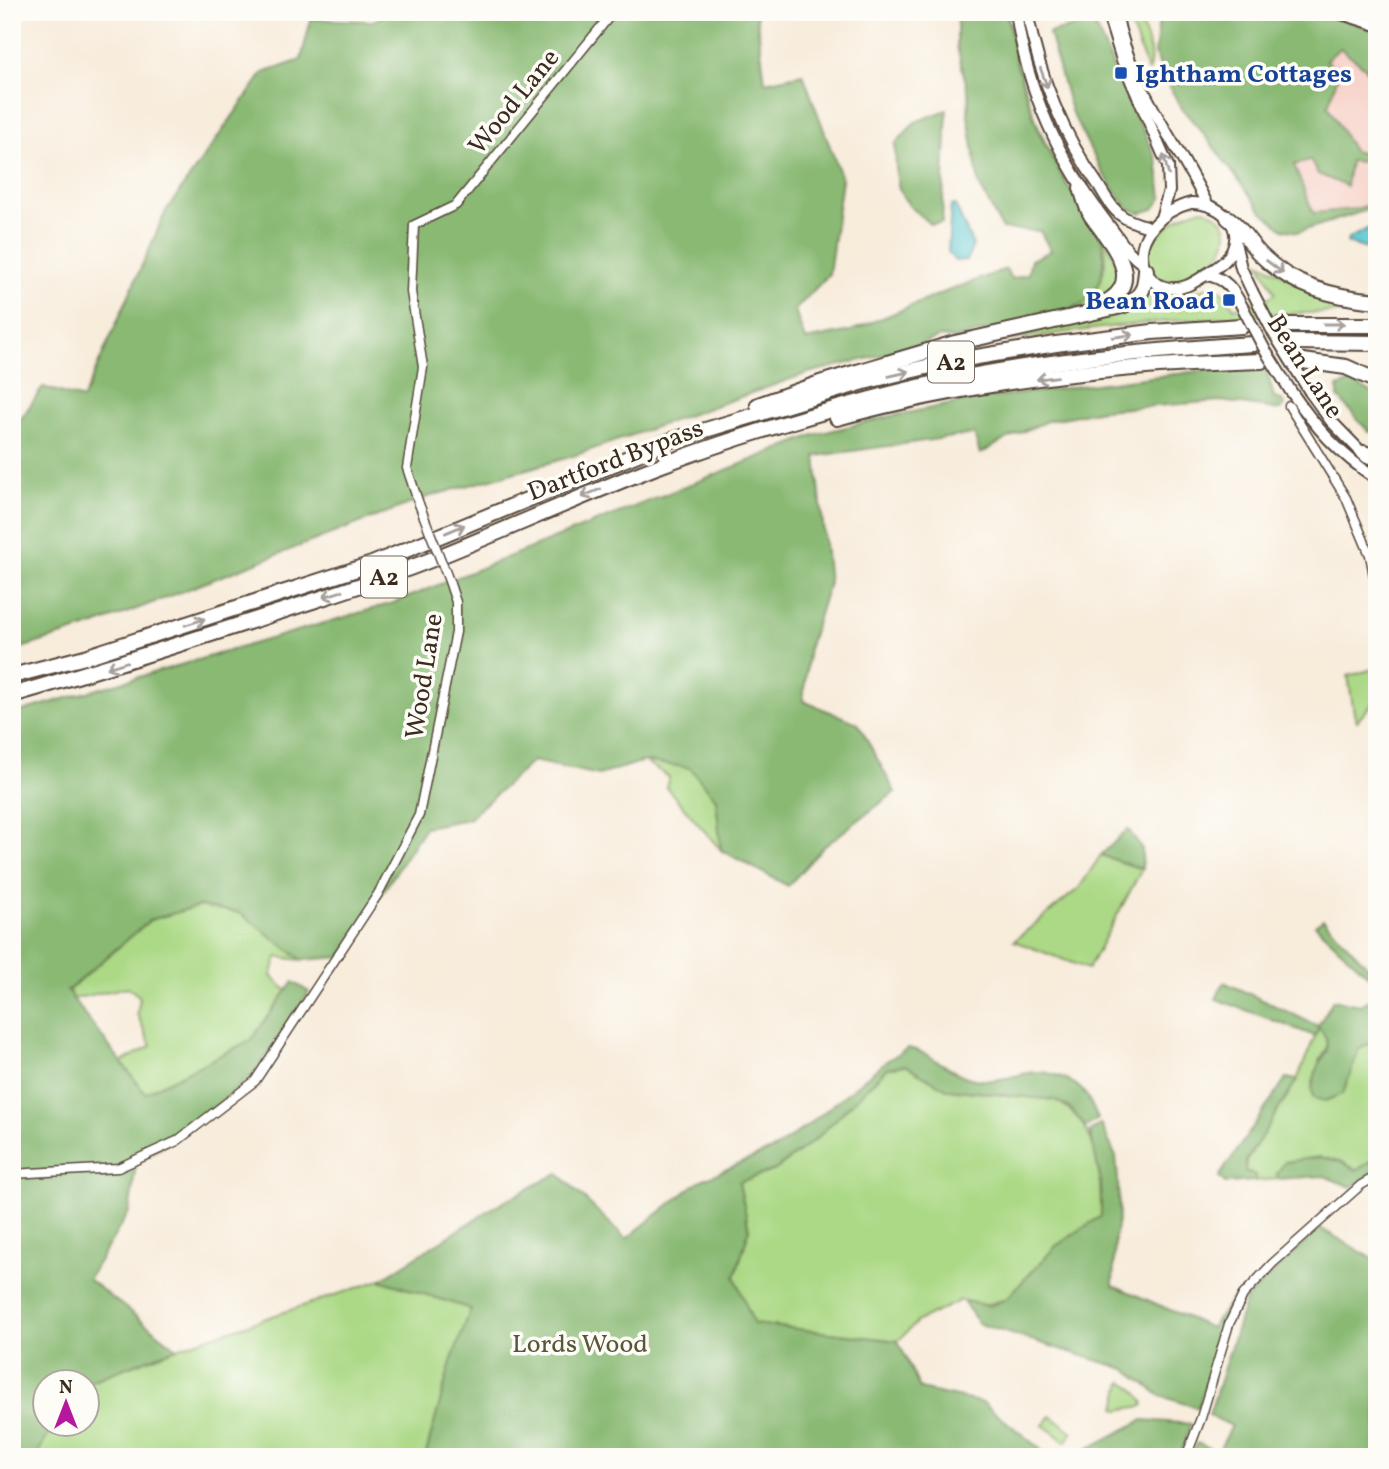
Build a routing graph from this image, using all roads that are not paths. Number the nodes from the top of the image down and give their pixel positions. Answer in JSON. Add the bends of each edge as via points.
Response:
{"nodes":[{"id":1,"x":613,"y":12,"type":"edge"},
{"id":2,"x":1107,"y":12,"type":"edge"},
{"id":3,"x":1116,"y":12,"type":"edge"},
{"id":4,"x":1339,"y":12,"type":"edge"},
{"id":5,"x":1020,"y":13,"type":"edge"},
{"id":6,"x":1377,"y":24,"type":"edge"},
{"id":7,"x":1081,"y":188,"type":"junction"},
{"id":8,"x":1207,"y":204,"type":"junction"},
{"id":9,"x":1228,"y":218,"type":"junction"},
{"id":10,"x":1152,"y":228,"type":"junction"},
{"id":11,"x":1235,"y":239,"type":"junction"},
{"id":12,"x":1145,"y":267,"type":"junction"},
{"id":13,"x":1205,"y":275,"type":"junction"},
{"id":14,"x":1377,"y":301,"type":"edge"},
{"id":15,"x":1088,"y":312,"type":"junction"},
{"id":16,"x":1281,"y":324,"type":"dead end"},
{"id":17,"x":1377,"y":325,"type":"edge"},
{"id":18,"x":1242,"y":326,"type":"dead end"},
{"id":19,"x":1291,"y":342,"type":"dead end"},
{"id":20,"x":1377,"y":343,"type":"edge"},
{"id":21,"x":1253,"y":344,"type":"dead end"},
{"id":22,"x":1262,"y":361,"type":"dead end"},
{"id":23,"x":1303,"y":361,"type":"dead end"},
{"id":24,"x":1377,"y":381,"type":"edge"},
{"id":25,"x":1288,"y":409,"type":"dead end"},
{"id":26,"x":747,"y":435,"type":"junction"},
{"id":27,"x":669,"y":440,"type":"junction"},
{"id":28,"x":1371,"y":456,"type":"edge"},
{"id":29,"x":1377,"y":464,"type":"edge"},
{"id":30,"x":1377,"y":479,"type":"edge"},
{"id":31,"x":1356,"y":493,"type":"dead end"},
{"id":32,"x":1346,"y":498,"type":"junction"},
{"id":33,"x":1377,"y":592,"type":"edge"},
{"id":34,"x":12,"y":676,"type":"edge"},
{"id":35,"x":12,"y":695,"type":"edge"},
{"id":36,"x":12,"y":1174,"type":"edge"},
{"id":37,"x":1377,"y":1177,"type":"edge"},
{"id":38,"x":1186,"y":1457,"type":"edge"}],
"edges":[{"from":1,"to":36,"type":"street","name":"Wood Lane","bridge":true,"via":[[456,205],[414,225],[411,292],[423,367],[407,468],[456,601],[456,632],[419,815],[378,894],[255,1081],[177,1141],[118,1168]]},
{"from":10,"to":2,"type":"main road","one_way":true,"via":[[1164,211],[1168,166],[1125,70]]},
{"from":3,"to":8,"type":"main road","via":[[1146,94]]},
{"from":4,"to":6,"type":"main road"},
{"from":5,"to":7,"type":"main road","via":[[1023,52],[1043,113]]},
{"from":5,"to":10,"type":"main road","one_way":true,"via":[[1044,81],[1095,181],[1122,216]]},
{"from":7,"to":12,"type":"main road"},
{"from":7,"to":15,"type":"highway","via":[[1088,211],[1117,251],[1124,272],[1116,295]]},
{"from":8,"to":9,"type":"main road"},
{"from":8,"to":10,"type":"main road","via":[[1182,206]]},
{"from":9,"to":11,"type":"main road"},
{"from":9,"to":14,"type":"highway","one_way":true,"via":[[1261,256],[1299,283],[1335,296]]},
{"from":10,"to":12,"type":"main road","via":[[1141,250]]},
{"from":11,"to":13,"type":"main road","via":[[1225,260]]},
{"from":11,"to":28,"type":"main road","name":"Bean Lane","bridge":true,"via":[[1252,291],[1310,393],[1331,421]]},
{"from":12,"to":13,"type":"main road","via":[[1154,282],[1172,288],[1187,286]]},
{"from":12,"to":15,"type":"highway","via":[[1144,288],[1136,299]]},
{"from":13,"to":30,"type":"main road","name":"Bean Lane","bridge":true,"via":[[1226,282],[1321,433]]},
{"from":15,"to":27,"type":"highway","via":[[955,343],[820,383]]},
{"from":16,"to":17,"type":"highway","one_way":true},
{"from":27,"to":18,"type":"highway","name":"Dartford Bypass","number":"A2","one_way":true,"via":[[947,362],[1070,342]]},
{"from":19,"to":20,"type":"highway"},
{"from":21,"to":26,"type":"highway","name":"Dartford Bypass","number":"A2","via":[[1157,350],[986,373],[870,399]]},
{"from":22,"to":26,"type":"highway","number":"A2","one_way":true,"via":[[1133,366],[993,385],[867,410],[784,433]]},
{"from":23,"to":24,"type":"highway","via":[[1346,367]]},
{"from":25,"to":32,"type":"street","name":"Bean Lane"},
{"from":26,"to":35,"type":"highway","name":"Dartford Bypass","number":"A2","one_way":true,"via":[[380,578]]},
{"from":34,"to":27,"type":"highway","name":"Dartford Bypass","number":"A2","one_way":true,"via":[[85,657],[372,564]]},
{"from":28,"to":29,"type":"main road","name":"Bean Lane","via":[[1365,457]]},
{"from":31,"to":32,"type":"street"},
{"from":32,"to":33,"type":"street","name":"Bean Lane","via":[[1370,555]]},
{"from":37,"to":38,"type":"street","via":[[1361,1185],[1243,1295],[1229,1324]]}]}
